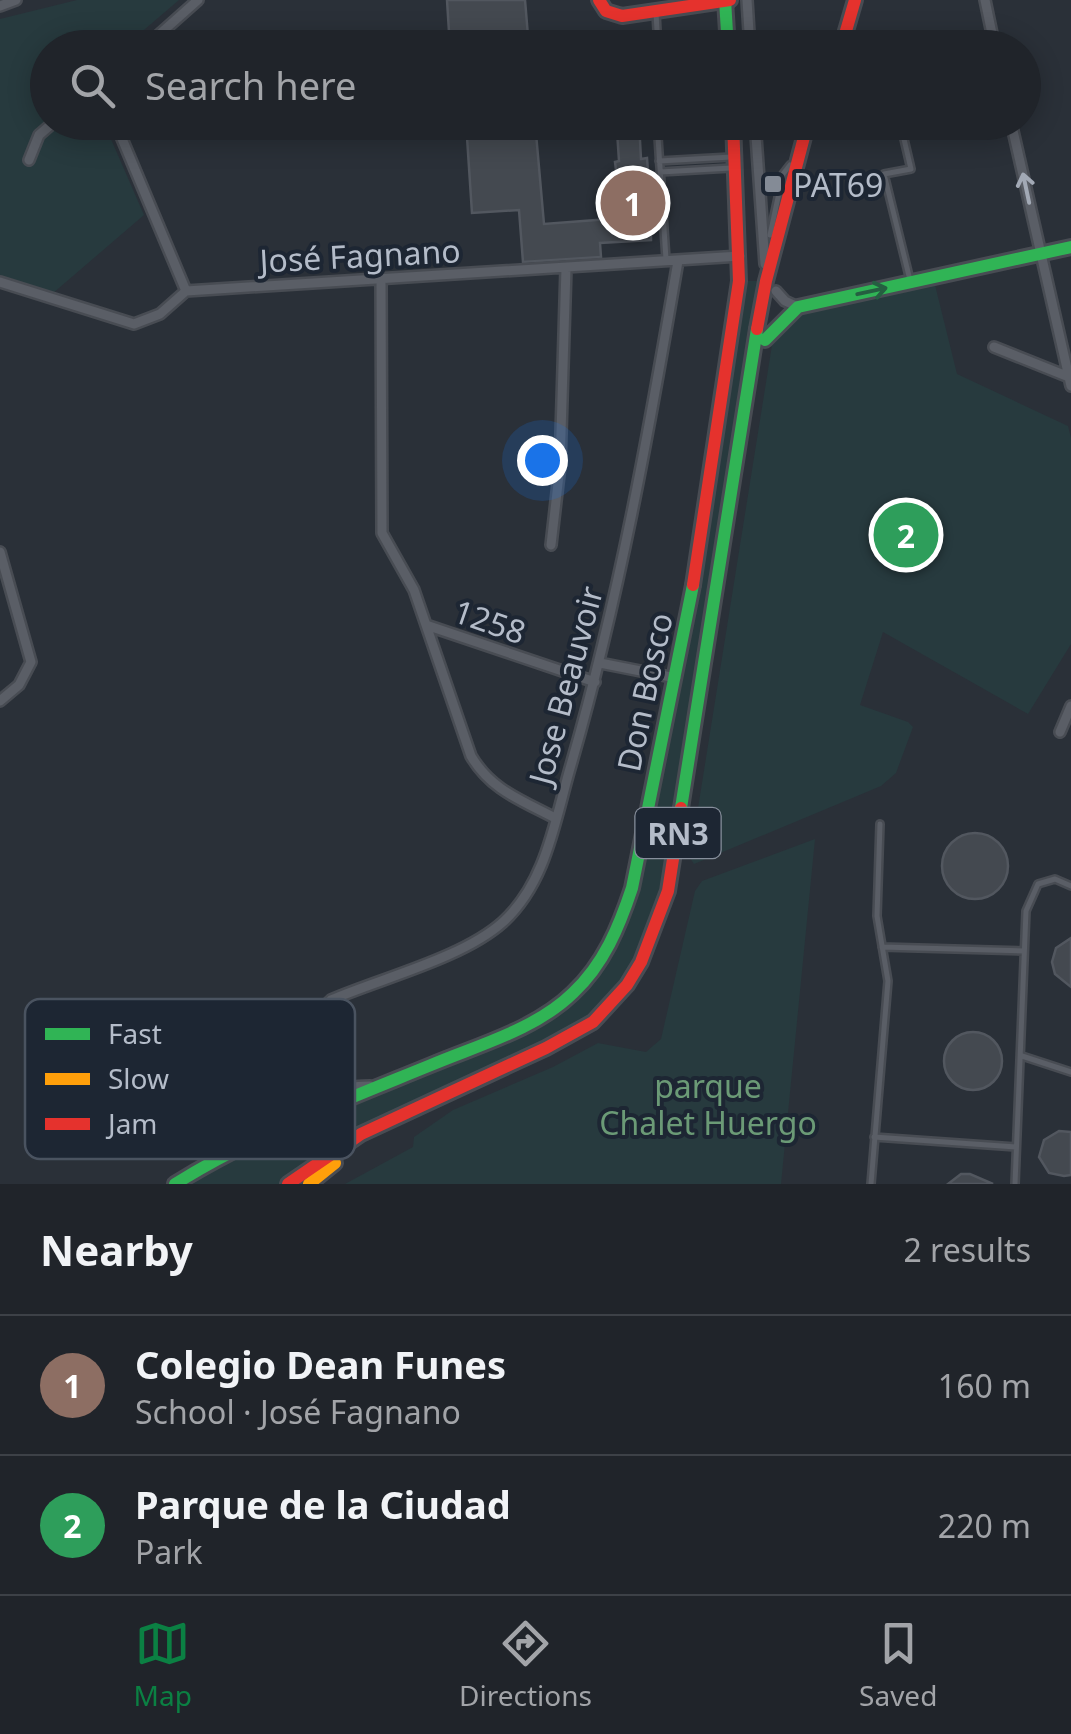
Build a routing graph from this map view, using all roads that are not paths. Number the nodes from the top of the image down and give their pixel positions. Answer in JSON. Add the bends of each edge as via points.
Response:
{"nodes":[{"id":1,"x":16,"y":0,"type":"edge"},
{"id":2,"x":198,"y":0,"type":"edge"},
{"id":3,"x":747,"y":0,"type":"edge"},
{"id":4,"x":844,"y":0,"type":"edge"},
{"id":5,"x":855,"y":0,"type":"edge"},
{"id":6,"x":985,"y":0,"type":"edge"},
{"id":7,"x":727,"y":1,"type":"edge"},
{"id":8,"x":0,"y":6,"type":"edge"},
{"id":9,"x":602,"y":6,"type":"edge"},
{"id":10,"x":656,"y":13,"type":"junction"},
{"id":11,"x":164,"y":30,"type":"edge"},
{"id":12,"x":657,"y":30,"type":"edge"},
{"id":13,"x":728,"y":30,"type":"edge"},
{"id":14,"x":749,"y":30,"type":"edge"},
{"id":15,"x":835,"y":30,"type":"edge"},
{"id":16,"x":846,"y":30,"type":"edge"},
{"id":17,"x":991,"y":30,"type":"edge"},
{"id":18,"x":37,"y":140,"type":"edge"},
{"id":19,"x":123,"y":140,"type":"edge"},
{"id":20,"x":658,"y":140,"type":"edge"},
{"id":21,"x":733,"y":140,"type":"edge"},
{"id":22,"x":757,"y":140,"type":"edge"},
{"id":23,"x":802,"y":140,"type":"edge"},
{"id":24,"x":813,"y":140,"type":"edge"},
{"id":25,"x":904,"y":140,"type":"edge"},
{"id":26,"x":1016,"y":140,"type":"edge"},
{"id":27,"x":29,"y":160,"type":"dead end"},
{"id":28,"x":659,"y":161,"type":"junction"},
{"id":29,"x":735,"y":162,"type":"junction"},
{"id":30,"x":660,"y":172,"type":"junction"},
{"id":31,"x":1071,"y":247,"type":"edge"},
{"id":32,"x":1040,"y":254,"type":"junction"},
{"id":33,"x":740,"y":256,"type":"junction"},
{"id":34,"x":672,"y":262,"type":"junction"},
{"id":35,"x":566,"y":268,"type":"junction"},
{"id":36,"x":381,"y":278,"type":"junction"},
{"id":37,"x":0,"y":282,"type":"edge"},
{"id":38,"x":910,"y":283,"type":"junction"},
{"id":39,"x":771,"y":286,"type":"junction"},
{"id":40,"x":186,"y":290,"type":"junction"},
{"id":41,"x":798,"y":307,"type":"junction"},
{"id":42,"x":1066,"y":337,"type":"edge"},
{"id":43,"x":765,"y":340,"type":"junction"},
{"id":44,"x":994,"y":347,"type":"dead end"},
{"id":45,"x":1070,"y":382,"type":"edge"},
{"id":46,"x":551,"y":545,"type":"dead end"},
{"id":47,"x":0,"y":552,"type":"edge"},
{"id":48,"x":426,"y":626,"type":"junction"},
{"id":49,"x":600,"y":663,"type":"junction"},
{"id":50,"x":676,"y":678,"type":"junction"},
{"id":51,"x":595,"y":682,"type":"junction"},
{"id":52,"x":0,"y":701,"type":"edge"},
{"id":53,"x":1071,"y":706,"type":"edge"},
{"id":54,"x":1060,"y":732,"type":"dead end"},
{"id":55,"x":555,"y":818,"type":"junction"},
{"id":56,"x":880,"y":824,"type":"dead end"},
{"id":57,"x":1071,"y":886,"type":"edge"},
{"id":58,"x":882,"y":947,"type":"junction"},
{"id":59,"x":1025,"y":951,"type":"junction"},
{"id":60,"x":334,"y":999,"type":"edge"},
{"id":61,"x":1020,"y":1056,"type":"junction"},
{"id":62,"x":1071,"y":1072,"type":"edge"},
{"id":63,"x":355,"y":1086,"type":"edge"},
{"id":64,"x":383,"y":1086,"type":"junction"},
{"id":65,"x":355,"y":1097,"type":"edge"},
{"id":66,"x":874,"y":1137,"type":"junction"},
{"id":67,"x":355,"y":1139,"type":"edge"},
{"id":68,"x":1017,"y":1148,"type":"junction"},
{"id":69,"x":355,"y":1152,"type":"edge"},
{"id":70,"x":216,"y":1159,"type":"edge"},
{"id":71,"x":325,"y":1159,"type":"edge"},
{"id":72,"x":343,"y":1159,"type":"edge"},
{"id":73,"x":212,"y":1161,"type":"joint"},
{"id":74,"x":175,"y":1184,"type":"edge"},
{"id":75,"x":288,"y":1184,"type":"edge"},
{"id":76,"x":309,"y":1184,"type":"edge"},
{"id":77,"x":870,"y":1184,"type":"edge"},
{"id":78,"x":1015,"y":1184,"type":"edge"}],
"edges":[{"from":1,"to":8,"type":"street"},
{"from":2,"to":11,"type":"street"},
{"from":3,"to":14,"type":"street"},
{"from":4,"to":15,"type":"main road"},
{"from":5,"to":16,"type":"main road"},
{"from":6,"to":17,"type":"street"},
{"from":7,"to":10,"type":"main road"},
{"from":7,"to":13,"type":"main road"},
{"from":9,"to":10,"type":"main road","via":[[622,16]]},
{"from":10,"to":12,"type":"lane"},
{"from":18,"to":27,"type":"street"},
{"from":19,"to":40,"type":"street"},
{"from":20,"to":28,"type":"lane"},
{"from":21,"to":29,"type":"main road","name":"Don Bosco"},
{"from":22,"to":39,"type":"street"},
{"from":23,"to":39,"type":"main road","number":"RN3"},
{"from":24,"to":39,"type":"main road","number":"RN3"},
{"from":25,"to":38,"type":"lane","via":[[911,169],[884,174]]},
{"from":32,"to":26,"type":"street","one_way":true},
{"from":28,"to":29,"type":"lane"},
{"from":28,"to":30,"type":"lane"},
{"from":29,"to":30,"type":"lane"},
{"from":29,"to":33,"type":"main road","name":"Don Bosco"},
{"from":30,"to":34,"type":"lane"},
{"from":31,"to":32,"type":"main road"},
{"from":32,"to":38,"type":"main road"},
{"from":32,"to":42,"type":"street"},
{"from":33,"to":34,"type":"street","name":"José Fagnano"},
{"from":33,"to":50,"type":"main road","name":"Don Bosco"},
{"from":34,"to":35,"type":"street","name":"José Fagnano"},
{"from":34,"to":49,"type":"street","name":"Jose Beauvoir","via":[[643,466]]},
{"from":35,"to":36,"type":"street","name":"José Fagnano"},
{"from":35,"to":46,"type":"street"},
{"from":36,"to":40,"type":"street","name":"José Fagnano"},
{"from":36,"to":48,"type":"street","via":[[382,533]]},
{"from":37,"to":40,"type":"street","via":[[134,324],[160,314]]},
{"from":41,"to":38,"type":"main road","one_way":true},
{"from":39,"to":41,"type":"street"},
{"from":39,"to":43,"type":"main road","number":"RN3"},
{"from":39,"to":67,"type":"main road","number":"RN3","via":[[674,855],[642,962],[612,1002],[575,1034]]},
{"from":41,"to":43,"type":"main road"},
{"from":42,"to":45,"type":"street"},
{"from":43,"to":69,"type":"main road","number":"RN3","via":[[680,881],[649,972],[589,1037]]},
{"from":44,"to":45,"type":"street"},
{"from":47,"to":52,"type":"street","via":[[32,662]]},
{"from":48,"to":51,"type":"street","name":"1258"},
{"from":48,"to":55,"type":"street","via":[[482,776]]},
{"from":49,"to":50,"type":"street"},
{"from":49,"to":51,"type":"street","name":"Jose Beauvoir"},
{"from":50,"to":64,"type":"main road","name":"Don Bosco","via":[[626,909],[592,972],[529,1024]]},
{"from":51,"to":55,"type":"street","name":"Jose Beauvoir"},
{"from":53,"to":54,"type":"street"},
{"from":55,"to":60,"type":"street","name":"Jose Beauvoir","via":[[539,873],[504,921],[460,949]]},
{"from":56,"to":58,"type":"lane"},
{"from":57,"to":59,"type":"lane","via":[[1055,880],[1038,884],[1026,910]]},
{"from":58,"to":59,"type":"lane"},
{"from":58,"to":66,"type":"lane","via":[[888,982]]},
{"from":59,"to":61,"type":"lane"},
{"from":61,"to":62,"type":"lane"},
{"from":61,"to":68,"type":"lane"},
{"from":63,"to":64,"type":"street"},
{"from":64,"to":65,"type":"main road","name":"Don Bosco"},
{"from":66,"to":68,"type":"lane"},
{"from":66,"to":77,"type":"lane"},
{"from":68,"to":78,"type":"lane"},
{"from":70,"to":73,"type":"main road","name":"Don Bosco"},
{"from":71,"to":75,"type":"main road","number":"RN3"},
{"from":72,"to":76,"type":"main road","number":"RN3"},
{"from":73,"to":74,"type":"main road","name":"Don Bosco"}]}
